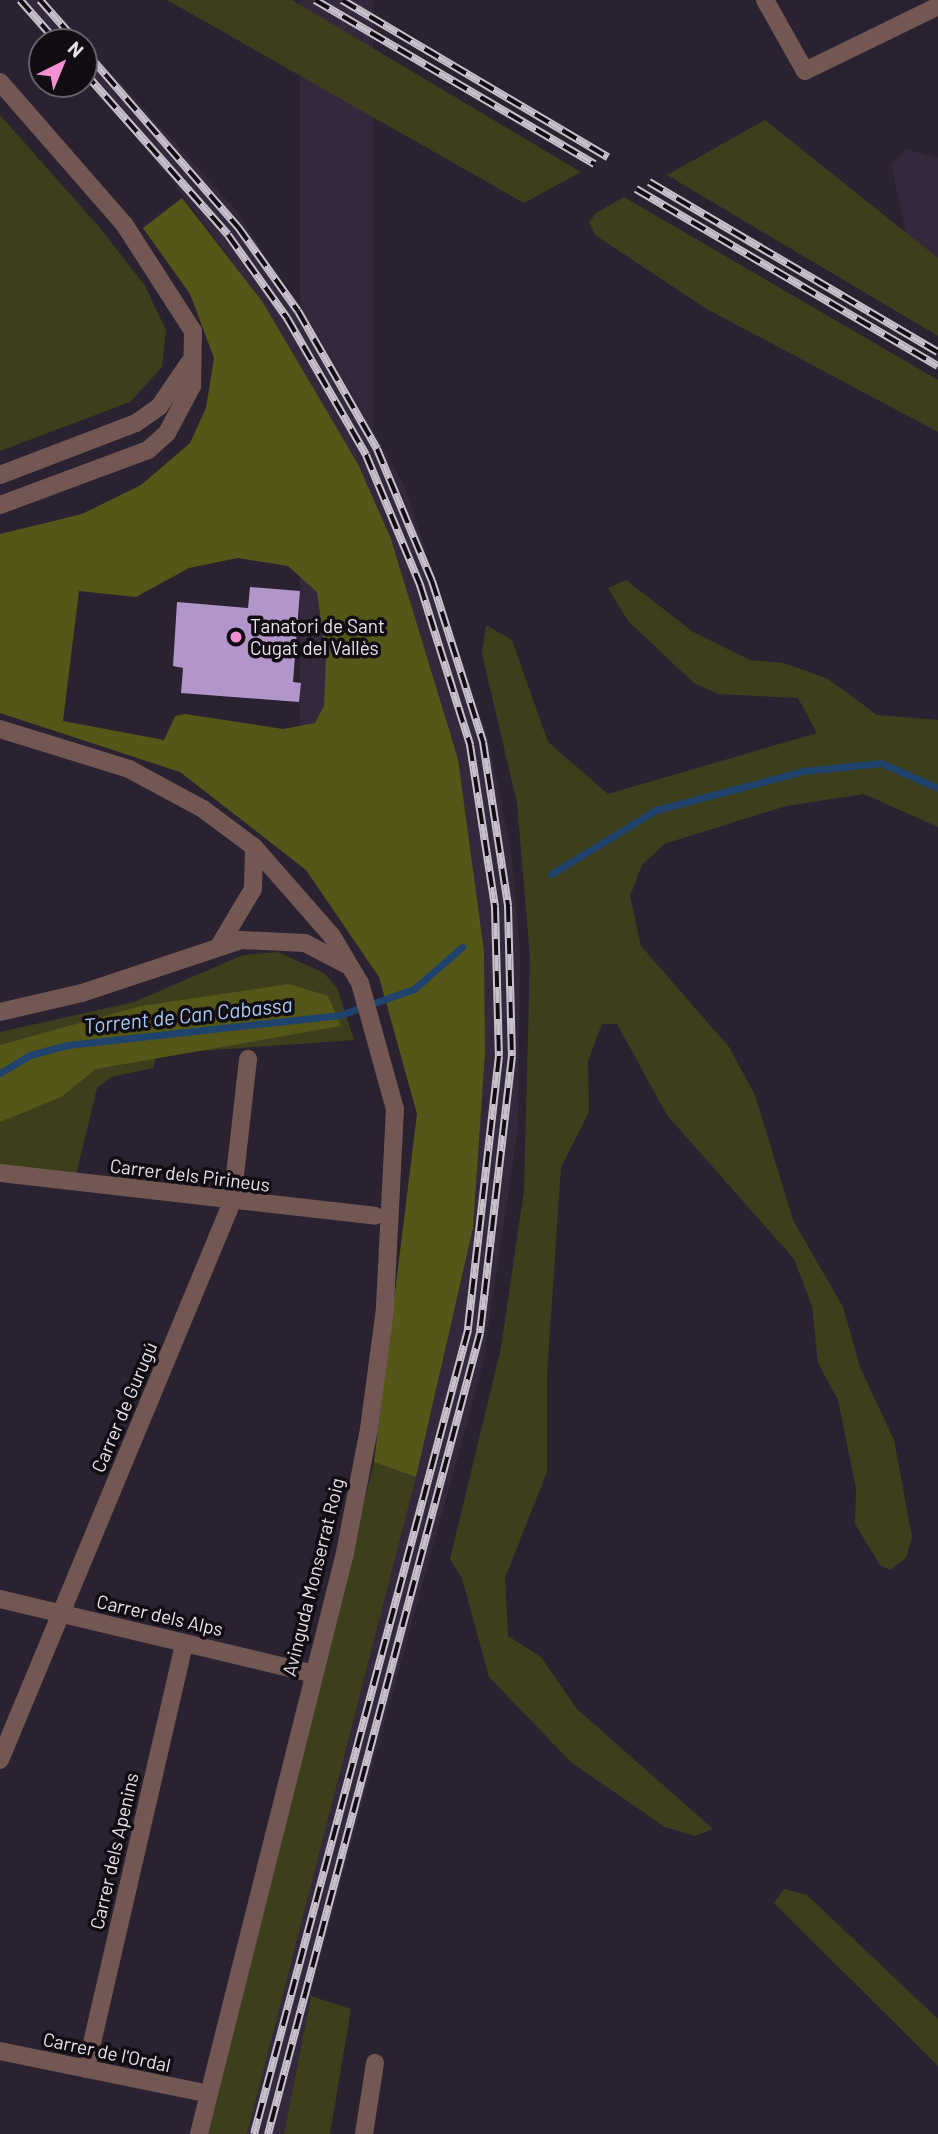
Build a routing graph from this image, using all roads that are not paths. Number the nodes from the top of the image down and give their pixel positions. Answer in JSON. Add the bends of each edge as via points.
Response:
{"nodes":[{"id":1,"x":765,"y":0,"type":"edge"},
{"id":2,"x":938,"y":6,"type":"edge"},
{"id":3,"x":0,"y":82,"type":"edge"},
{"id":4,"x":191,"y":360,"type":"junction"},
{"id":5,"x":0,"y":475,"type":"edge"},
{"id":6,"x":0,"y":505,"type":"edge"},
{"id":7,"x":0,"y":729,"type":"edge"},
{"id":8,"x":254,"y":847,"type":"junction"},
{"id":9,"x":217,"y":949,"type":"junction"},
{"id":10,"x":356,"y":975,"type":"junction"},
{"id":11,"x":0,"y":1012,"type":"edge"},
{"id":12,"x":248,"y":1059,"type":"dead end"},
{"id":13,"x":0,"y":1173,"type":"edge"},
{"id":14,"x":232,"y":1202,"type":"junction"},
{"id":15,"x":375,"y":1216,"type":"dead end"},
{"id":16,"x":0,"y":1599,"type":"edge"},
{"id":17,"x":61,"y":1613,"type":"junction"},
{"id":18,"x":184,"y":1643,"type":"junction"},
{"id":19,"x":310,"y":1673,"type":"junction"},
{"id":20,"x":0,"y":1760,"type":"edge"},
{"id":21,"x":0,"y":2050,"type":"edge"},
{"id":22,"x":375,"y":2063,"type":"dead end"},
{"id":23,"x":86,"y":2069,"type":"junction"},
{"id":24,"x":205,"y":2093,"type":"junction"},
{"id":25,"x":200,"y":2134,"type":"edge"},
{"id":26,"x":364,"y":2134,"type":"edge"}],
"edges":[{"from":1,"to":2,"type":"street","via":[[805,71]]},
{"from":3,"to":4,"type":"street","via":[[154,263],[193,331]]},
{"from":4,"to":5,"type":"street","via":[[181,381],[136,424]]},
{"from":4,"to":6,"type":"street","via":[[192,386],[167,433],[148,450]]},
{"from":7,"to":8,"type":"street","name":"Avinguda Monserrat Roig","via":[[129,769],[203,809]]},
{"from":8,"to":9,"type":"street","via":[[253,890]]},
{"from":8,"to":10,"type":"street","name":"Avinguda Monserrat Roig","via":[[320,920]]},
{"from":9,"to":10,"type":"street","via":[[241,940],[305,943]]},
{"from":9,"to":11,"type":"street","via":[[82,993]]},
{"from":10,"to":19,"type":"street","name":"Avinguda Monserrat Roig","via":[[380,1037],[395,1109],[385,1309],[345,1553]]},
{"from":12,"to":14,"type":"street","name":"Carrer de Gurugú"},
{"from":13,"to":14,"type":"street","name":"Carrer dels Pirineus"},
{"from":14,"to":15,"type":"street","name":"Carrer dels Pirineus"},
{"from":14,"to":17,"type":"street","name":"Carrer de Gurugú"},
{"from":16,"to":17,"type":"street","name":"Carrer dels Alps"},
{"from":17,"to":18,"type":"street","name":"Carrer dels Alps"},
{"from":17,"to":20,"type":"street","name":"Carrer de Gurugú"},
{"from":18,"to":19,"type":"street","name":"Carrer dels Alps"},
{"from":18,"to":23,"type":"street","name":"Carrer dels Apenins"},
{"from":19,"to":24,"type":"street","name":"Avinguda Monserrat Roig"},
{"from":21,"to":23,"type":"street","name":"Carrer de l'Ordal"},
{"from":22,"to":26,"type":"street"},
{"from":23,"to":24,"type":"street","name":"Carrer de l'Ordal"},
{"from":24,"to":25,"type":"street","name":"Avinguda Monserrat Roig"}]}
